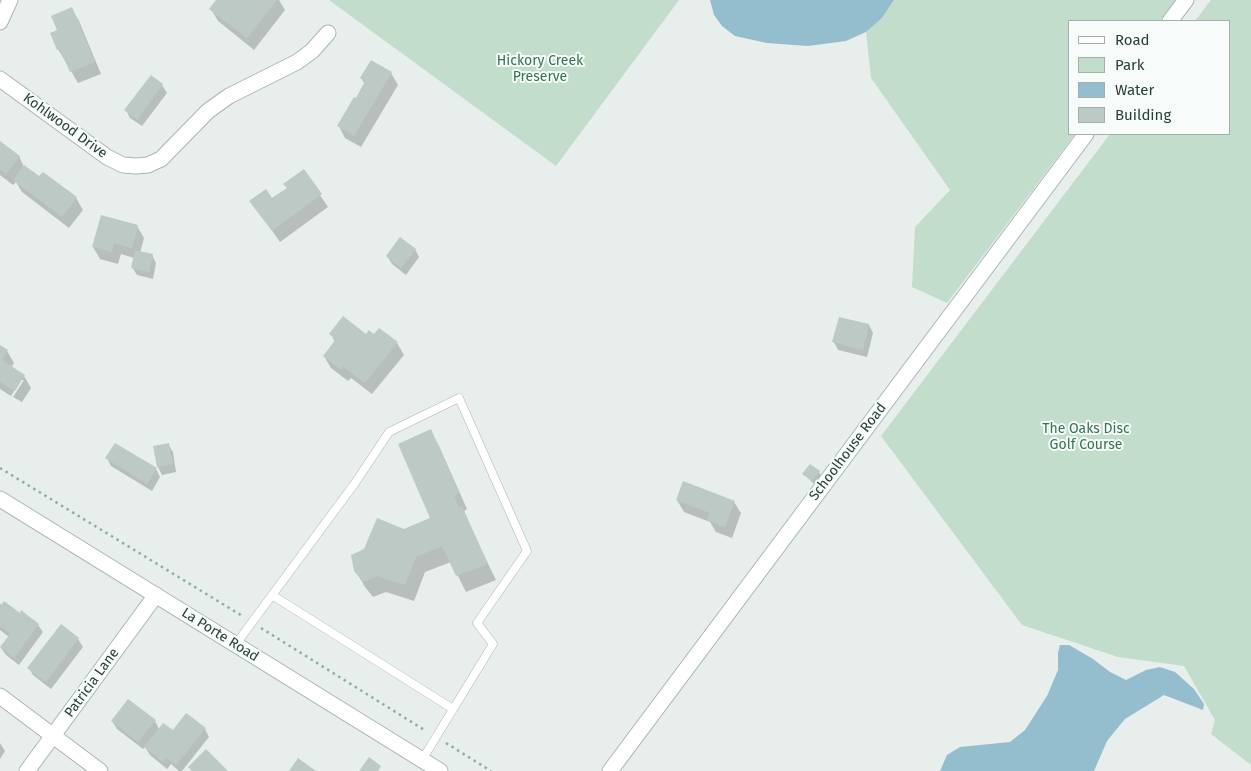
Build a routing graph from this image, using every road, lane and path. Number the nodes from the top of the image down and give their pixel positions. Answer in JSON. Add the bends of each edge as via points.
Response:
{"nodes":[{"id":1,"x":10,"y":0,"type":"edge"},
{"id":2,"x":1186,"y":0,"type":"edge"},
{"id":3,"x":1171,"y":20,"type":"edge"},
{"id":4,"x":0,"y":22,"type":"edge"},
{"id":5,"x":328,"y":34,"type":"dead end"},
{"id":6,"x":0,"y":79,"type":"edge"},
{"id":7,"x":1085,"y":135,"type":"edge"},
{"id":8,"x":0,"y":499,"type":"edge"},
{"id":9,"x":156,"y":595,"type":"junction"},
{"id":10,"x":272,"y":595,"type":"junction"},
{"id":11,"x":236,"y":644,"type":"junction"},
{"id":12,"x":0,"y":696,"type":"edge"},
{"id":13,"x":453,"y":709,"type":"junction"},
{"id":14,"x":53,"y":736,"type":"junction"},
{"id":15,"x":422,"y":760,"type":"junction"},
{"id":16,"x":26,"y":771,"type":"edge"},
{"id":17,"x":100,"y":771,"type":"edge"},
{"id":18,"x":440,"y":771,"type":"edge"},
{"id":19,"x":610,"y":771,"type":"edge"}],
"edges":[{"from":1,"to":4,"type":"street"},
{"from":2,"to":3,"type":"street"},
{"from":5,"to":6,"type":"street","name":"Kohlwood Drive","via":[[297,62],[229,96],[208,112],[161,160],[148,166],[123,165],[107,158]]},
{"from":7,"to":19,"type":"street","name":"Schoolhouse Road"},
{"from":8,"to":9,"type":"street","name":"La Porte Road"},
{"from":9,"to":11,"type":"street","name":"La Porte Road"},
{"from":9,"to":14,"type":"street","name":"Patricia Lane"},
{"from":10,"to":11,"type":"lane"},
{"from":10,"to":13,"type":"lane"},
{"from":10,"to":13,"type":"lane","via":[[389,432],[459,398],[526,551],[477,623],[493,644]]},
{"from":11,"to":15,"type":"street","name":"La Porte Road"},
{"from":12,"to":14,"type":"street"},
{"from":13,"to":15,"type":"lane"},
{"from":14,"to":16,"type":"street","name":"Patricia Lane"},
{"from":14,"to":17,"type":"street"},
{"from":15,"to":18,"type":"street","name":"La Porte Road"}]}
